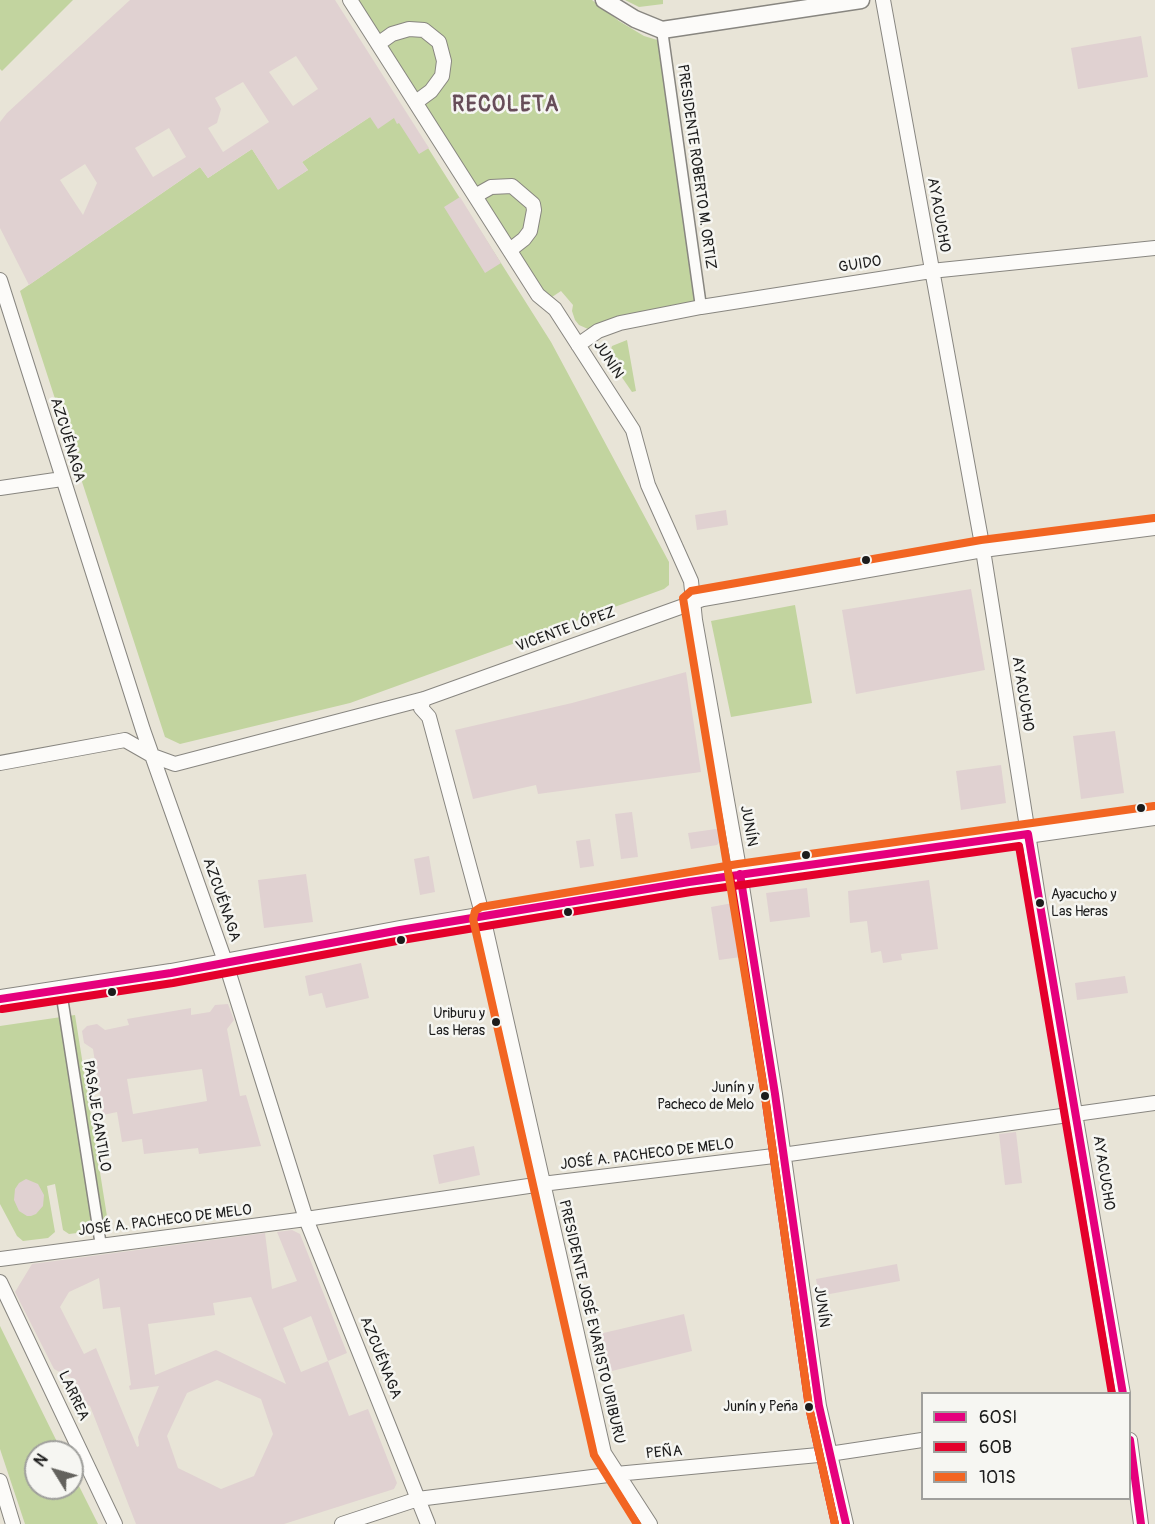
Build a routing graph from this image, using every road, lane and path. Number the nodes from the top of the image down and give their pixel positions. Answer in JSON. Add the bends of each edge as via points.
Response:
{"nodes":[{"id":1,"x":350,"y":0,"type":"edge"},
{"id":2,"x":362,"y":0,"type":"edge"},
{"id":3,"x":604,"y":0,"type":"edge"},
{"id":4,"x":861,"y":0,"type":"edge"},
{"id":5,"x":883,"y":0,"type":"edge"},
{"id":6,"x":363,"y":21,"type":"junction"},
{"id":7,"x":662,"y":30,"type":"junction"},
{"id":8,"x":378,"y":44,"type":"junction"},
{"id":9,"x":416,"y":102,"type":"junction"},
{"id":10,"x":475,"y":196,"type":"junction"},
{"id":11,"x":1155,"y":248,"type":"edge"},
{"id":12,"x":510,"y":250,"type":"junction"},
{"id":13,"x":931,"y":271,"type":"junction"},
{"id":14,"x":0,"y":280,"type":"edge"},
{"id":15,"x":701,"y":307,"type":"junction"},
{"id":16,"x":578,"y":345,"type":"junction"},
{"id":17,"x":62,"y":479,"type":"junction"},
{"id":18,"x":0,"y":488,"type":"edge"},
{"id":19,"x":1155,"y":528,"type":"edge"},
{"id":20,"x":983,"y":550,"type":"junction"},
{"id":21,"x":693,"y":601,"type":"junction"},
{"id":22,"x":424,"y":699,"type":"junction"},
{"id":23,"x":153,"y":756,"type":"junction"},
{"id":24,"x":0,"y":763,"type":"edge"},
{"id":25,"x":1155,"y":816,"type":"edge"},
{"id":26,"x":1028,"y":834,"type":"junction"},
{"id":27,"x":740,"y":874,"type":"junction"},
{"id":28,"x":483,"y":917,"type":"junction"},
{"id":29,"x":226,"y":964,"type":"junction"},
{"id":30,"x":61,"y":991,"type":"junction"},
{"id":31,"x":0,"y":999,"type":"edge"},
{"id":32,"x":1155,"y":1103,"type":"edge"},
{"id":33,"x":1076,"y":1114,"type":"junction"},
{"id":34,"x":782,"y":1155,"type":"junction"},
{"id":35,"x":542,"y":1184,"type":"junction"},
{"id":36,"x":306,"y":1220,"type":"junction"},
{"id":37,"x":101,"y":1246,"type":"junction"},
{"id":38,"x":0,"y":1259,"type":"edge"},
{"id":39,"x":0,"y":1282,"type":"edge"},
{"id":40,"x":1123,"y":1392,"type":"edge"},
{"id":41,"x":921,"y":1440,"type":"edge"},
{"id":42,"x":1131,"y":1448,"type":"edge"},
{"id":43,"x":829,"y":1454,"type":"junction"},
{"id":44,"x":616,"y":1474,"type":"junction"},
{"id":45,"x":0,"y":1481,"type":"edge"},
{"id":46,"x":418,"y":1499,"type":"junction"},
{"id":47,"x":13,"y":1524,"type":"edge"},
{"id":48,"x":115,"y":1524,"type":"edge"},
{"id":49,"x":342,"y":1524,"type":"edge"},
{"id":50,"x":428,"y":1524,"type":"edge"},
{"id":51,"x":650,"y":1524,"type":"edge"},
{"id":52,"x":846,"y":1524,"type":"edge"},
{"id":53,"x":1141,"y":1524,"type":"edge"}],
"edges":[{"from":1,"to":6,"type":"street","name":"JUNÍN"},
{"from":2,"to":6,"type":"street"},
{"from":3,"to":7,"type":"street","via":[[634,19]]},
{"from":4,"to":7,"type":"street"},
{"from":5,"to":13,"type":"street","name":"AYACUCHO"},
{"from":6,"to":8,"type":"street","name":"JUNÍN"},
{"from":7,"to":15,"type":"street","name":"PRESIDENTE ROBERTO M. ORTIZ"},
{"from":8,"to":9,"type":"street","name":"JUNÍN"},
{"from":8,"to":9,"type":"street","via":[[392,34],[410,29],[424,30],[439,42],[444,61],[442,76]]},
{"from":9,"to":10,"type":"street","name":"JUNÍN"},
{"from":10,"to":12,"type":"street","name":"JUNÍN"},
{"from":10,"to":12,"type":"street","via":[[491,187],[512,186],[533,204],[530,231]]},
{"from":11,"to":13,"type":"street","name":"GUIDO"},
{"from":12,"to":16,"type":"street","name":"JUNÍN","via":[[538,295],[555,309]]},
{"from":13,"to":15,"type":"street","name":"GUIDO"},
{"from":13,"to":20,"type":"street","name":"AYACUCHO"},
{"from":14,"to":17,"type":"street","name":"AZCUÉNAGA"},
{"from":15,"to":16,"type":"street","name":"GUIDO","via":[[620,322]]},
{"from":16,"to":21,"type":"street","name":"JUNÍN","via":[[633,430],[648,485],[691,581]]},
{"from":17,"to":18,"type":"street"},
{"from":17,"to":23,"type":"street","name":"AZCUÉNAGA"},
{"from":19,"to":20,"type":"street","name":"VICENTE LÓPEZ"},
{"from":20,"to":21,"type":"street","name":"VICENTE LÓPEZ"},
{"from":20,"to":26,"type":"street","name":"AYACUCHO"},
{"from":21,"to":22,"type":"street","name":"VICENTE LÓPEZ"},
{"from":21,"to":27,"type":"street","name":"JUNÍN"},
{"from":22,"to":23,"type":"street","name":"VICENTE LÓPEZ","via":[[175,764]]},
{"from":22,"to":28,"type":"street","name":"PRESIDENTE JOSÉ EVARISTO URIBURU","via":[[421,708],[429,717]]},
{"from":23,"to":24,"type":"street","name":"VICENTE LÓPEZ","via":[[124,740]]},
{"from":23,"to":29,"type":"street","name":"AZCUÉNAGA"},
{"from":25,"to":26,"type":"main road"},
{"from":26,"to":27,"type":"main road"},
{"from":26,"to":33,"type":"street","name":"AYACUCHO"},
{"from":27,"to":28,"type":"main road"},
{"from":27,"to":34,"type":"street","name":"JUNÍN"},
{"from":28,"to":29,"type":"main road"},
{"from":28,"to":35,"type":"street","name":"PRESIDENTE JOSÉ EVARISTO URIBURU"},
{"from":29,"to":30,"type":"main road"},
{"from":29,"to":36,"type":"street","name":"AZCUÉNAGA"},
{"from":30,"to":31,"type":"main road"},
{"from":30,"to":37,"type":"street","name":"PASAJE CANTILO"},
{"from":32,"to":33,"type":"street","name":"JOSÉ A. PACHECO DE MELO"},
{"from":33,"to":34,"type":"street","name":"JOSÉ A. PACHECO DE MELO"},
{"from":33,"to":40,"type":"street","name":"AYACUCHO"},
{"from":34,"to":35,"type":"street","name":"JOSÉ A. PACHECO DE MELO"},
{"from":34,"to":43,"type":"street","name":"JUNÍN"},
{"from":35,"to":36,"type":"street","name":"JOSÉ A. PACHECO DE MELO"},
{"from":35,"to":44,"type":"street","name":"PRESIDENTE JOSÉ EVARISTO URIBURU","via":[[604,1453]]},
{"from":36,"to":37,"type":"street","name":"JOSÉ A. PACHECO DE MELO"},
{"from":36,"to":46,"type":"street","name":"AZCUÉNAGA"},
{"from":37,"to":38,"type":"street","name":"JOSÉ A. PACHECO DE MELO"},
{"from":39,"to":48,"type":"street","name":"LARREA"},
{"from":41,"to":43,"type":"street","name":"PEÑA"},
{"from":42,"to":53,"type":"street"},
{"from":43,"to":44,"type":"street","name":"PEÑA"},
{"from":43,"to":52,"type":"street","name":"JUNÍN"},
{"from":44,"to":46,"type":"street","name":"PEÑA"},
{"from":44,"to":51,"type":"street","name":"PRESIDENTE JOSÉ EVARISTO URIBURU"},
{"from":45,"to":47,"type":"street"},
{"from":46,"to":49,"type":"street","name":"PEÑA"},
{"from":46,"to":50,"type":"street","name":"AZCUÉNAGA"}]}
